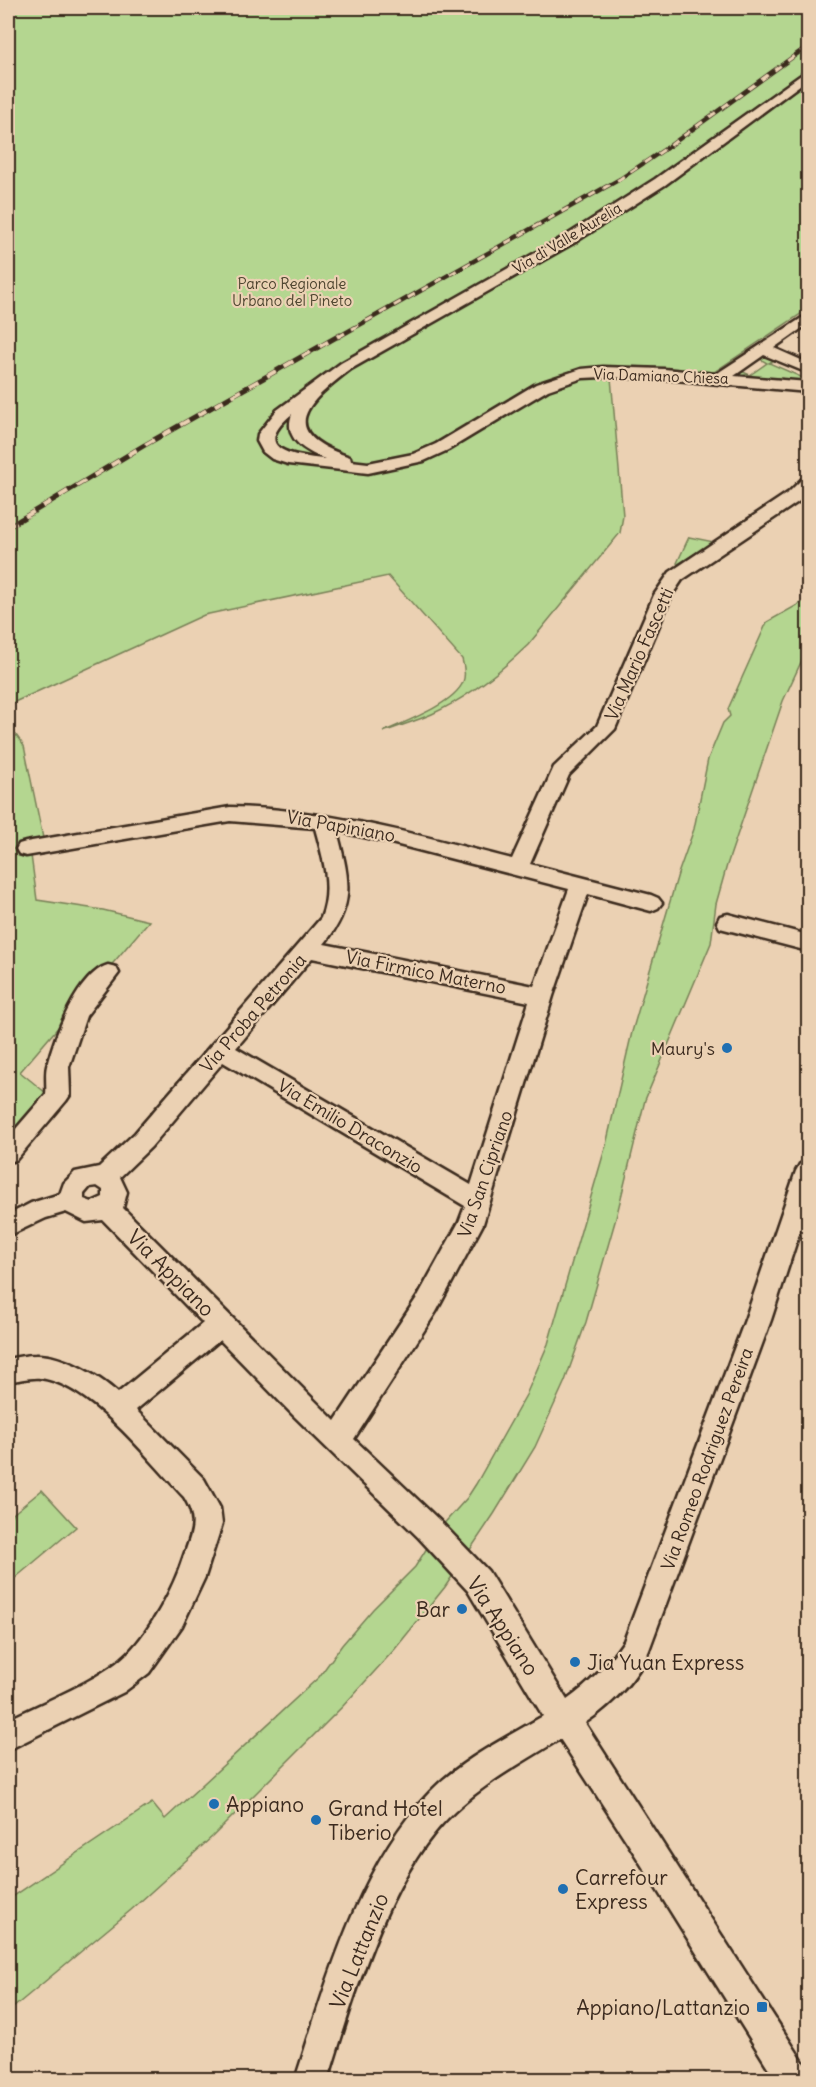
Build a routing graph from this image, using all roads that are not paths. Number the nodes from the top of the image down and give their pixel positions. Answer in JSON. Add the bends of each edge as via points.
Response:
{"nodes":[{"id":1,"x":808,"y":74,"type":"edge"},
{"id":2,"x":808,"y":318,"type":"edge"},
{"id":3,"x":764,"y":349,"type":"junction"},
{"id":4,"x":808,"y":368,"type":"edge"},
{"id":5,"x":720,"y":378,"type":"junction"},
{"id":6,"x":316,"y":387,"type":"junction"},
{"id":7,"x":808,"y":387,"type":"edge"},
{"id":8,"x":301,"y":439,"type":"joint"},
{"id":9,"x":267,"y":445,"type":"joint"},
{"id":10,"x":391,"y":465,"type":"junction"},
{"id":11,"x":808,"y":483,"type":"edge"},
{"id":12,"x":324,"y":822,"type":"junction"},
{"id":13,"x":26,"y":849,"type":"dead end"},
{"id":14,"x":518,"y":868,"type":"junction"},
{"id":15,"x":581,"y":884,"type":"junction"},
{"id":16,"x":651,"y":903,"type":"dead end"},
{"id":17,"x":728,"y":922,"type":"dead end"},
{"id":18,"x":808,"y":943,"type":"edge"},
{"id":19,"x":309,"y":949,"type":"junction"},
{"id":20,"x":108,"y":974,"type":"dead end"},
{"id":21,"x":542,"y":996,"type":"junction"},
{"id":22,"x":221,"y":1050,"type":"junction"},
{"id":23,"x":8,"y":1153,"type":"edge"},
{"id":24,"x":808,"y":1171,"type":"edge"},
{"id":25,"x":104,"y":1177,"type":"junction"},
{"id":26,"x":71,"y":1201,"type":"junction"},
{"id":27,"x":479,"y":1202,"type":"junction"},
{"id":28,"x":107,"y":1208,"type":"junction"},
{"id":29,"x":8,"y":1226,"type":"edge"},
{"id":30,"x":222,"y":1323,"type":"junction"},
{"id":31,"x":8,"y":1370,"type":"edge"},
{"id":32,"x":118,"y":1409,"type":"junction"},
{"id":33,"x":338,"y":1440,"type":"junction"},
{"id":34,"x":563,"y":1721,"type":"junction"},
{"id":35,"x":8,"y":1735,"type":"edge"},
{"id":36,"x":311,"y":2079,"type":"edge"},
{"id":37,"x":795,"y":2079,"type":"edge"}],
"edges":[{"from":1,"to":6,"type":"street","name":"Via di Valle Aurelia","via":[[660,182],[572,238],[369,351]]},
{"from":2,"to":3,"type":"street"},
{"from":3,"to":4,"type":"street"},
{"from":3,"to":5,"type":"street"},
{"from":5,"to":7,"type":"street","name":"Via Damiano Chiesa"},
{"from":5,"to":10,"type":"street","name":"Via Damiano Chiesa","via":[[622,372],[568,377],[535,391],[431,453]]},
{"from":6,"to":8,"type":"street","name":"Via di Valle Aurelia","via":[[298,418]]},
{"from":6,"to":9,"type":"street","name":"Via di Valle Aurelia","via":[[283,413],[266,434]]},
{"from":8,"to":10,"type":"street","name":"Via Damiano Chiesa","via":[[346,460]]},
{"from":9,"to":10,"type":"street","name":"Via Damiano Chiesa","via":[[279,456],[306,463],[352,469]]},
{"from":11,"to":14,"type":"street","name":"Via Mario Fascetti","via":[[795,496],[676,576],[663,595],[605,729],[561,772]]},
{"from":12,"to":13,"type":"street","name":"Via Papiniano","via":[[230,814]]},
{"from":12,"to":14,"type":"street","name":"Via Papiniano","via":[[402,837]]},
{"from":12,"to":19,"type":"street","name":"Via Proba Petronia","via":[[337,881],[337,904],[330,922]]},
{"from":14,"to":15,"type":"street","name":"Via Papiniano"},
{"from":15,"to":16,"type":"street","name":"Via Papiniano"},
{"from":15,"to":21,"type":"street","name":"Via San Cipriano"},
{"from":17,"to":18,"type":"street"},
{"from":19,"to":21,"type":"street","name":"Via Firmico Materno"},
{"from":19,"to":22,"type":"street","name":"Via Proba Petronia"},
{"from":20,"to":23,"type":"street","via":[[75,1016],[58,1066],[58,1095]]},
{"from":21,"to":27,"type":"street","name":"Via San Cipriano"},
{"from":22,"to":25,"type":"street","name":"Via Proba Petronia","via":[[143,1140]]},
{"from":22,"to":27,"type":"street","name":"Via Emilio Draconzio"},
{"from":24,"to":34,"type":"street","name":"Via Romeo Rodriguez Pereira","via":[[747,1352],[635,1650],[609,1687]]},
{"from":25,"to":26,"type":"street","via":[[90,1177],[76,1184]]},
{"from":25,"to":28,"type":"street","via":[[116,1190],[114,1202]]},
{"from":26,"to":28,"type":"street","via":[[83,1211],[100,1212]]},
{"from":26,"to":29,"type":"street","via":[[40,1210]]},
{"from":27,"to":33,"type":"street","name":"Via San Cipriano","via":[[437,1288]]},
{"from":28,"to":30,"type":"street","name":"Via Appiano"},
{"from":30,"to":32,"type":"street"},
{"from":30,"to":33,"type":"street","name":"Via Appiano"},
{"from":31,"to":32,"type":"street","via":[[39,1366],[60,1371],[76,1377]]},
{"from":32,"to":35,"type":"street","via":[[201,1497],[208,1516],[191,1578],[172,1616],[139,1662],[114,1682]]},
{"from":33,"to":34,"type":"street","name":"Via Appiano","via":[[478,1581]]},
{"from":34,"to":36,"type":"street","name":"Via Lattanzio","via":[[472,1776],[421,1825],[375,1903]]},
{"from":34,"to":37,"type":"street","name":"Via Appiano","via":[[628,1814]]}]}
